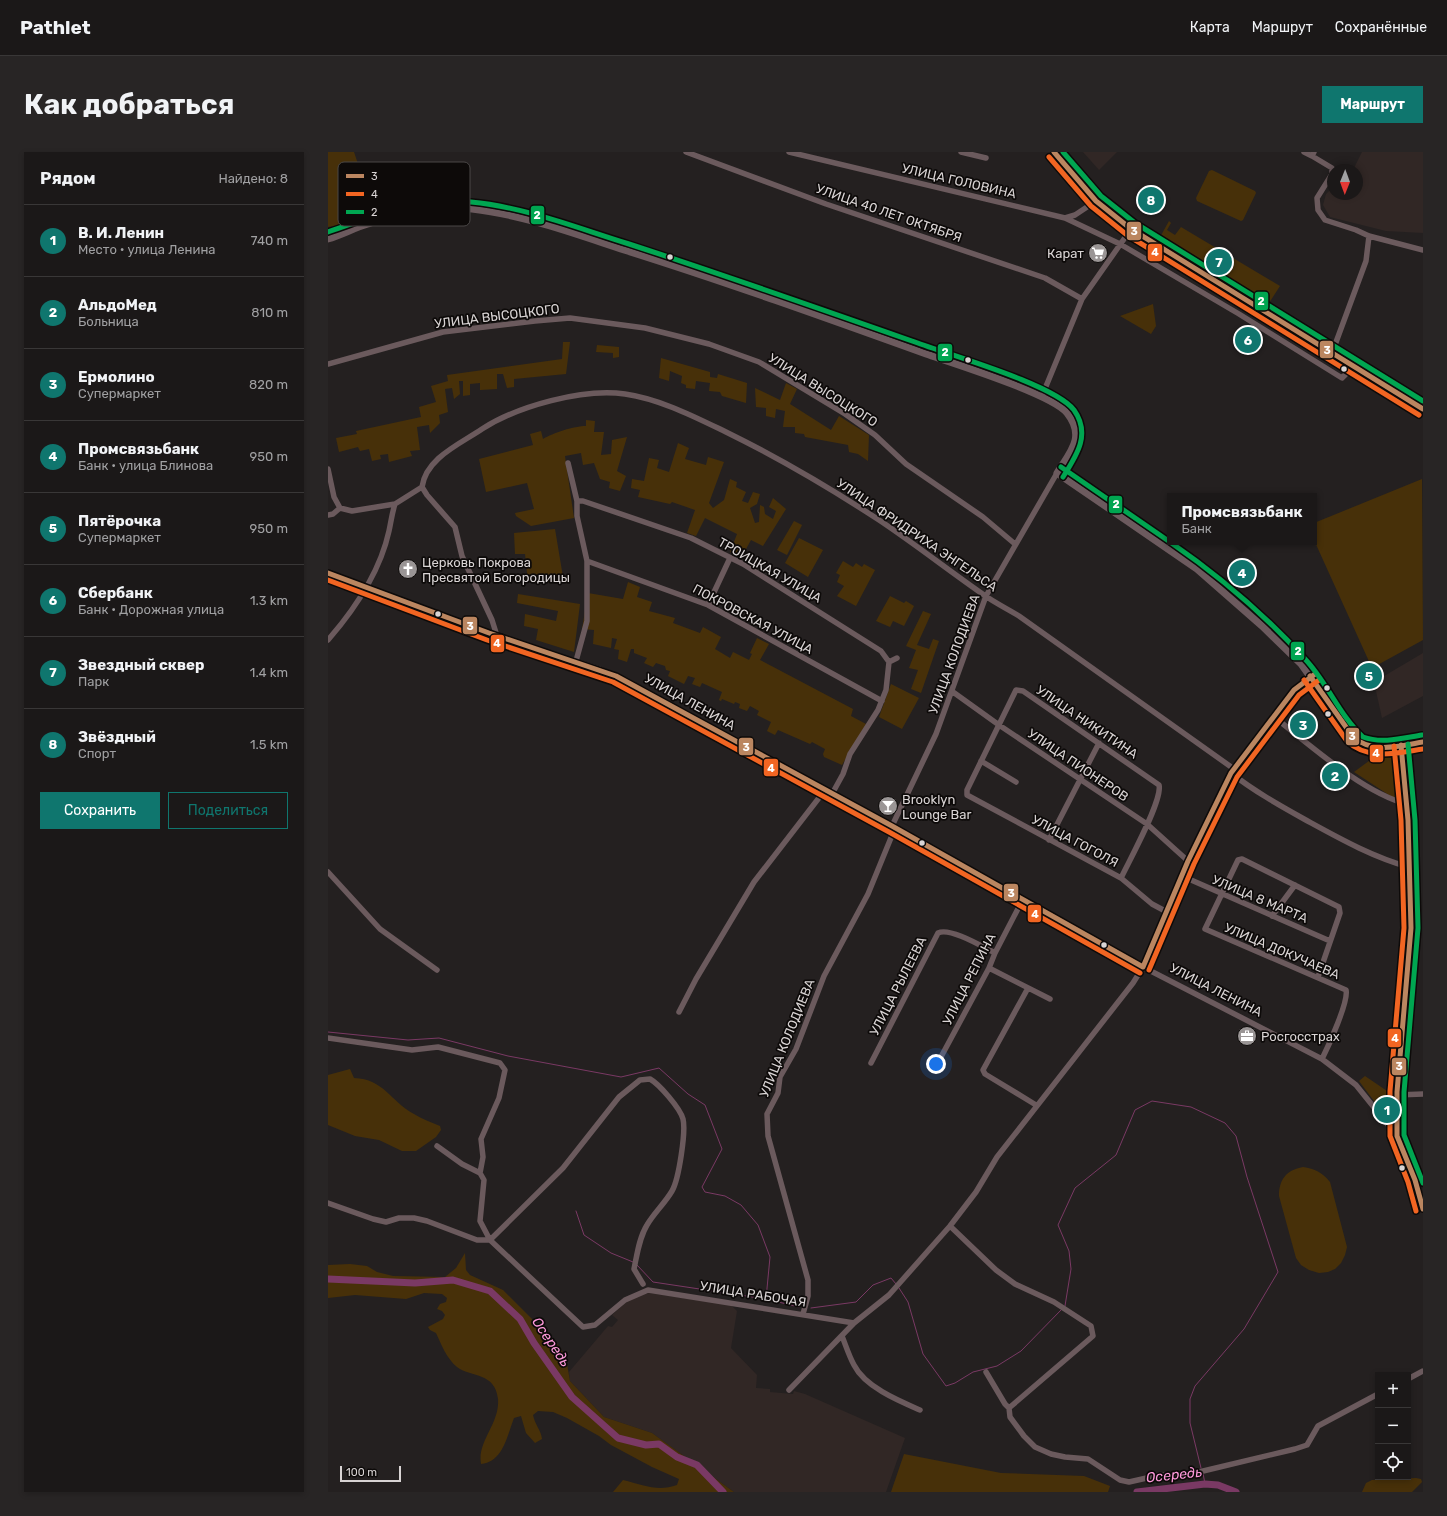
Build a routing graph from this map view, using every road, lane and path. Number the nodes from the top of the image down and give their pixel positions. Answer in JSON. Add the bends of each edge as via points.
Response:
{"nodes":[{"id":1,"x":686,"y":152,"type":"edge"},
{"id":2,"x":789,"y":152,"type":"edge"},
{"id":3,"x":962,"y":152,"type":"edge"},
{"id":4,"x":1054,"y":152,"type":"edge"},
{"id":5,"x":1304,"y":152,"type":"edge"},
{"id":6,"x":1313,"y":154,"type":"edge"},
{"id":7,"x":986,"y":158,"type":"dead end"},
{"id":8,"x":1096,"y":201,"type":"junction"},
{"id":9,"x":470,"y":209,"type":"edge"},
{"id":10,"x":1065,"y":218,"type":"junction"},
{"id":11,"x":361,"y":226,"type":"edge"},
{"id":12,"x":1131,"y":229,"type":"junction"},
{"id":13,"x":1369,"y":236,"type":"junction"},
{"id":14,"x":328,"y":239,"type":"edge"},
{"id":15,"x":1120,"y":244,"type":"junction"},
{"id":16,"x":1423,"y":250,"type":"edge"},
{"id":17,"x":1082,"y":299,"type":"junction"},
{"id":18,"x":1332,"y":353,"type":"junction"},
{"id":19,"x":328,"y":364,"type":"edge"},
{"id":20,"x":1353,"y":367,"type":"junction"},
{"id":21,"x":1042,"y":396,"type":"junction"},
{"id":22,"x":1423,"y":409,"type":"edge"},
{"id":23,"x":568,"y":463,"type":"dead end"},
{"id":24,"x":328,"y":468,"type":"edge"},
{"id":25,"x":1057,"y":473,"type":"junction"},
{"id":26,"x":422,"y":487,"type":"junction"},
{"id":27,"x":577,"y":500,"type":"junction"},
{"id":28,"x":395,"y":504,"type":"junction"},
{"id":29,"x":340,"y":508,"type":"junction"},
{"id":30,"x":328,"y":515,"type":"edge"},
{"id":31,"x":1015,"y":544,"type":"junction"},
{"id":32,"x":730,"y":558,"type":"junction"},
{"id":33,"x":586,"y":561,"type":"junction"},
{"id":34,"x":328,"y":573,"type":"edge"},
{"id":35,"x":366,"y":587,"type":"junction"},
{"id":36,"x":986,"y":596,"type":"junction"},
{"id":37,"x":708,"y":605,"type":"junction"},
{"id":38,"x":497,"y":636,"type":"junction"},
{"id":39,"x":328,"y":640,"type":"edge"},
{"id":40,"x":897,"y":658,"type":"dead end"},
{"id":41,"x":576,"y":661,"type":"junction"},
{"id":42,"x":889,"y":662,"type":"junction"},
{"id":43,"x":1310,"y":676,"type":"junction"},
{"id":44,"x":953,"y":692,"type":"junction"},
{"id":45,"x":882,"y":701,"type":"junction"},
{"id":46,"x":1274,"y":716,"type":"junction"},
{"id":47,"x":999,"y":726,"type":"junction"},
{"id":48,"x":1423,"y":742,"type":"edge"},
{"id":49,"x":1100,"y":743,"type":"junction"},
{"id":50,"x":1401,"y":745,"type":"junction"},
{"id":51,"x":981,"y":761,"type":"junction"},
{"id":52,"x":1232,"y":771,"type":"junction"},
{"id":53,"x":1080,"y":780,"type":"junction"},
{"id":54,"x":1016,"y":782,"type":"dead end"},
{"id":55,"x":825,"y":790,"type":"junction"},
{"id":56,"x":832,"y":794,"type":"junction"},
{"id":57,"x":969,"y":797,"type":"joint"},
{"id":58,"x":1407,"y":804,"type":"junction"},
{"id":59,"x":1147,"y":824,"type":"junction"},
{"id":60,"x":893,"y":827,"type":"junction"},
{"id":61,"x":1049,"y":840,"type":"junction"},
{"id":62,"x":1188,"y":861,"type":"junction"},
{"id":63,"x":1409,"y":867,"type":"junction"},
{"id":64,"x":328,"y":872,"type":"edge"},
{"id":65,"x":1182,"y":876,"type":"junction"},
{"id":66,"x":1121,"y":878,"type":"junction"},
{"id":67,"x":1295,"y":885,"type":"junction"},
{"id":68,"x":1221,"y":894,"type":"junction"},
{"id":69,"x":1023,"y":900,"type":"junction"},
{"id":70,"x":1167,"y":912,"type":"junction"},
{"id":71,"x":1272,"y":916,"type":"junction"},
{"id":72,"x":1330,"y":941,"type":"junction"},
{"id":73,"x":994,"y":953,"type":"junction"},
{"id":74,"x":1143,"y":967,"type":"junction"},
{"id":75,"x":989,"y":968,"type":"junction"},
{"id":76,"x":437,"y":970,"type":"dead end"},
{"id":77,"x":1318,"y":977,"type":"junction"},
{"id":78,"x":1028,"y":988,"type":"junction"},
{"id":79,"x":1050,"y":998,"type":"dead end"},
{"id":80,"x":679,"y":1012,"type":"dead end"},
{"id":81,"x":328,"y":1038,"type":"edge"},
{"id":82,"x":1322,"y":1058,"type":"junction"},
{"id":83,"x":871,"y":1063,"type":"dead end"},
{"id":84,"x":935,"y":1068,"type":"dead end"},
{"id":85,"x":1423,"y":1094,"type":"edge"},
{"id":86,"x":1397,"y":1095,"type":"junction"},
{"id":87,"x":1036,"y":1105,"type":"junction"},
{"id":88,"x":1397,"y":1136,"type":"junction"},
{"id":89,"x":437,"y":1146,"type":"dead end"},
{"id":90,"x":480,"y":1173,"type":"junction"},
{"id":91,"x":328,"y":1203,"type":"edge"},
{"id":92,"x":1423,"y":1208,"type":"edge"},
{"id":93,"x":950,"y":1226,"type":"junction"},
{"id":94,"x":490,"y":1240,"type":"junction"},
{"id":95,"x":643,"y":1284,"type":"dead end"},
{"id":96,"x":803,"y":1314,"type":"junction"},
{"id":97,"x":854,"y":1323,"type":"junction"},
{"id":98,"x":842,"y":1336,"type":"junction"},
{"id":99,"x":1423,"y":1371,"type":"edge"},
{"id":100,"x":986,"y":1372,"type":"dead end"},
{"id":101,"x":1411,"y":1377,"type":"edge"},
{"id":102,"x":789,"y":1390,"type":"dead end"},
{"id":103,"x":1375,"y":1396,"type":"edge"},
{"id":104,"x":1009,"y":1408,"type":"junction"},
{"id":105,"x":920,"y":1410,"type":"dead end"}],
"edges":[{"from":1,"to":17,"type":"street","name":"УЛИЦА 40 ЛЕТ ОКТЯБРЯ","via":[[826,204],[1045,278]]},
{"from":2,"to":10,"type":"street","name":"УЛИЦА ГОЛОВИНА"},
{"from":3,"to":7,"type":"street"},
{"from":4,"to":8,"type":"main road"},
{"from":5,"to":6,"type":"street"},
{"from":6,"to":13,"type":"street","via":[[1332,168],[1332,174],[1317,198],[1318,210],[1325,220]]},
{"from":8,"to":10,"type":"street","via":[[1075,215]]},
{"from":8,"to":12,"type":"main road"},
{"from":9,"to":21,"type":"main road","via":[[499,213],[558,229],[655,260]]},
{"from":10,"to":15,"type":"street","name":"УЛИЦА ГОЛОВИНА"},
{"from":11,"to":14,"type":"main road"},
{"from":12,"to":15,"type":"street"},
{"from":12,"to":18,"type":"main road"},
{"from":13,"to":16,"type":"street"},
{"from":13,"to":18,"type":"street","via":[[1366,260]]},
{"from":15,"to":17,"type":"street"},
{"from":15,"to":20,"type":"street","name":"УЛИЦА ГОЛОВИНА","via":[[1342,378]]},
{"from":17,"to":21,"type":"street"},
{"from":18,"to":20,"type":"main road"},
{"from":19,"to":31,"type":"street","name":"УЛИЦА ВЫСОЦКОГО","via":[[443,332],[570,318],[645,328],[710,344],[759,362],[845,414],[875,435],[906,464],[983,517]]},
{"from":20,"to":22,"type":"main road"},
{"from":21,"to":25,"type":"main road","via":[[1066,411],[1076,430],[1075,443]]},
{"from":23,"to":27,"type":"street"},
{"from":24,"to":29,"type":"street","via":[[334,497]]},
{"from":25,"to":31,"type":"street","name":"УЛИЦА КОЛОДИЕВА"},
{"from":25,"to":43,"type":"main road","via":[[1197,569],[1283,645]]},
{"from":26,"to":28,"type":"street"},
{"from":26,"to":36,"type":"street","name":"УЛИЦА ФРИДРИХА ЭНГЕЛЬСА","via":[[423,479],[436,459],[499,420],[557,400],[592,394],[625,394],[648,399],[704,421],[775,456],[879,520]]},
{"from":26,"to":38,"type":"street","via":[[455,527],[462,556]]},
{"from":27,"to":32,"type":"street","name":"ТРОИЦКАЯ УЛИЦА","via":[[691,538]]},
{"from":27,"to":33,"type":"street","via":[[577,516]]},
{"from":28,"to":29,"type":"street","via":[[352,511]]},
{"from":28,"to":35,"type":"street","via":[[378,564]]},
{"from":29,"to":30,"type":"street"},
{"from":31,"to":36,"type":"street","name":"УЛИЦА КОЛОДИЕВА"},
{"from":32,"to":37,"type":"street"},
{"from":32,"to":42,"type":"street","name":"ТРОИЦКАЯ УЛИЦА","via":[[881,651]]},
{"from":33,"to":37,"type":"street","name":"ПОКРОВСКАЯ УЛИЦА"},
{"from":33,"to":41,"type":"street","via":[[587,621]]},
{"from":34,"to":35,"type":"street","name":"УЛИЦА ЛЕНИНА"},
{"from":35,"to":38,"type":"street","name":"УЛИЦА ЛЕНИНА"},
{"from":35,"to":39,"type":"street","via":[[353,609]]},
{"from":36,"to":44,"type":"street","name":"УЛИЦА КОЛОДИЕВА"},
{"from":36,"to":52,"type":"street","name":"УЛИЦА ФРИДРИХА ЭНГЕЛЬСА","via":[[1019,616]]},
{"from":37,"to":45,"type":"street","name":"ПОКРОВСКАЯ УЛИЦА"},
{"from":38,"to":41,"type":"street","name":"УЛИЦА ЛЕНИНА"},
{"from":40,"to":42,"type":"street"},
{"from":41,"to":55,"type":"street","name":"УЛИЦА ЛЕНИНА","via":[[625,680]]},
{"from":42,"to":45,"type":"street"},
{"from":43,"to":46,"type":"street","via":[[1294,690]]},
{"from":43,"to":50,"type":"main road","via":[[1356,742],[1370,748]]},
{"from":44,"to":47,"type":"street","name":"УЛИЦА ПИОНЕРОВ"},
{"from":44,"to":60,"type":"street","name":"УЛИЦА КОЛОДИЕВА","via":[[931,747]]},
{"from":45,"to":56,"type":"street","via":[[850,754]]},
{"from":46,"to":52,"type":"street"},
{"from":46,"to":58,"type":"street","via":[[1347,773],[1390,798]]},
{"from":47,"to":49,"type":"street","name":"УЛИЦА НИКИТИНА","via":[[1015,692],[1020,690]]},
{"from":47,"to":51,"type":"street","name":"УЛИЦА НИКИТИНА"},
{"from":47,"to":53,"type":"street","name":"УЛИЦА ПИОНЕРОВ"},
{"from":48,"to":50,"type":"main road"},
{"from":49,"to":53,"type":"street"},
{"from":49,"to":59,"type":"street","name":"УЛИЦА НИКИТИНА","via":[[1159,785],[1159,795]]},
{"from":50,"to":58,"type":"main road"},
{"from":51,"to":54,"type":"street"},
{"from":51,"to":57,"type":"street","name":"УЛИЦА НИКИТИНА","via":[[966,792]]},
{"from":52,"to":62,"type":"street"},
{"from":52,"to":63,"type":"street","name":"УЛИЦА ФРИДРИХА ЭНГЕЛЬСА","via":[[1248,786],[1330,834],[1389,861]]},
{"from":53,"to":59,"type":"street","name":"УЛИЦА ПИОНЕРОВ"},
{"from":53,"to":61,"type":"street"},
{"from":55,"to":56,"type":"street","name":"УЛИЦА ЛЕНИНА"},
{"from":55,"to":80,"type":"street","via":[[754,882]]},
{"from":56,"to":60,"type":"street","name":"УЛИЦА ЛЕНИНА"},
{"from":57,"to":61,"type":"street","name":"УЛИЦА ГОГОЛЯ"},
{"from":58,"to":63,"type":"main road"},
{"from":59,"to":62,"type":"street","name":"УЛИЦА ПИОНЕРОВ"},
{"from":59,"to":66,"type":"street","name":"УЛИЦА НИКИТИНА"},
{"from":60,"to":69,"type":"street","name":"УЛИЦА ЛЕНИНА"},
{"from":60,"to":96,"type":"street","name":"УЛИЦА КОЛОДИЕВА","via":[[868,894],[824,976],[796,1049],[780,1077],[778,1093],[767,1114],[768,1136],[808,1280],[808,1296]]},
{"from":61,"to":66,"type":"street","name":"УЛИЦА ГОГОЛЯ"},
{"from":62,"to":65,"type":"street"},
{"from":63,"to":86,"type":"main road","via":[[1411,946]]},
{"from":64,"to":76,"type":"street","via":[[380,930]]},
{"from":65,"to":68,"type":"street","name":"УЛИЦА 8 МАРТА"},
{"from":65,"to":70,"type":"street"},
{"from":66,"to":70,"type":"street","name":"УЛИЦА ГОГОЛЯ","via":[[1152,904]]},
{"from":67,"to":68,"type":"street","via":[[1240,859]]},
{"from":67,"to":71,"type":"street"},
{"from":67,"to":72,"type":"street","via":[[1340,907]]},
{"from":68,"to":71,"type":"street","name":"УЛИЦА 8 МАРТА"},
{"from":68,"to":77,"type":"street","name":"УЛИЦА ДОКУЧАЕВА","via":[[1206,926],[1208,932]]},
{"from":69,"to":73,"type":"street","name":"УЛИЦА РЕПИНА"},
{"from":69,"to":74,"type":"street","name":"УЛИЦА ЛЕНИНА"},
{"from":70,"to":74,"type":"street"},
{"from":71,"to":72,"type":"street","name":"УЛИЦА 8 МАРТА"},
{"from":72,"to":77,"type":"street"},
{"from":73,"to":75,"type":"street","name":"УЛИЦА РЕПИНА"},
{"from":73,"to":83,"type":"street","name":"УЛИЦА РЫЛЕЕВА","via":[[953,933],[938,932]]},
{"from":74,"to":82,"type":"street","name":"УЛИЦА ЛЕНИНА"},
{"from":74,"to":87,"type":"street"},
{"from":75,"to":78,"type":"street"},
{"from":75,"to":84,"type":"street","name":"УЛИЦА РЕПИНА"},
{"from":77,"to":82,"type":"street","name":"УЛИЦА ДОКУЧАЕВА","via":[[1344,988],[1347,992],[1329,1046]]},
{"from":78,"to":79,"type":"street"},
{"from":78,"to":87,"type":"street","via":[[983,1070],[985,1074]]},
{"from":81,"to":90,"type":"street","via":[[412,1050],[438,1047],[504,1066],[499,1098],[481,1139],[483,1157]]},
{"from":82,"to":88,"type":"street","name":"УЛИЦА ЛЕНИНА","via":[[1356,1085]]},
{"from":85,"to":86,"type":"street"},
{"from":86,"to":88,"type":"main road"},
{"from":87,"to":93,"type":"street"},
{"from":88,"to":92,"type":"main road","name":"УЛИЦА ЛЕНИНА"},
{"from":89,"to":90,"type":"street"},
{"from":90,"to":94,"type":"street","via":[[485,1186],[480,1221]]},
{"from":91,"to":94,"type":"street","via":[[386,1222],[398,1218],[414,1218],[477,1240]]},
{"from":93,"to":97,"type":"street","via":[[889,1294]]},
{"from":93,"to":104,"type":"street","via":[[996,1270],[1091,1326],[1093,1336]]},
{"from":94,"to":95,"type":"street","via":[[563,1168],[620,1097],[640,1080],[650,1079],[662,1089],[680,1112],[683,1128],[678,1173],[673,1190],[646,1226],[640,1239],[634,1270]]},
{"from":94,"to":96,"type":"street","name":"УЛИЦА РАБОЧАЯ","via":[[583,1327],[595,1325],[625,1300],[648,1290]]},
{"from":96,"to":97,"type":"street","name":"УЛИЦА РАБОЧАЯ"},
{"from":97,"to":98,"type":"street"},
{"from":98,"to":102,"type":"street"},
{"from":98,"to":105,"type":"street","via":[[854,1366],[862,1376],[887,1395]]},
{"from":99,"to":101,"type":"street"},
{"from":100,"to":104,"type":"street"},
{"from":103,"to":104,"type":"street","via":[[1318,1426],[1306,1445],[1295,1450],[1200,1472],[1176,1476],[1160,1475],[1129,1482],[1120,1480],[1088,1459],[1051,1454],[1035,1447],[1010,1417]]}]}
